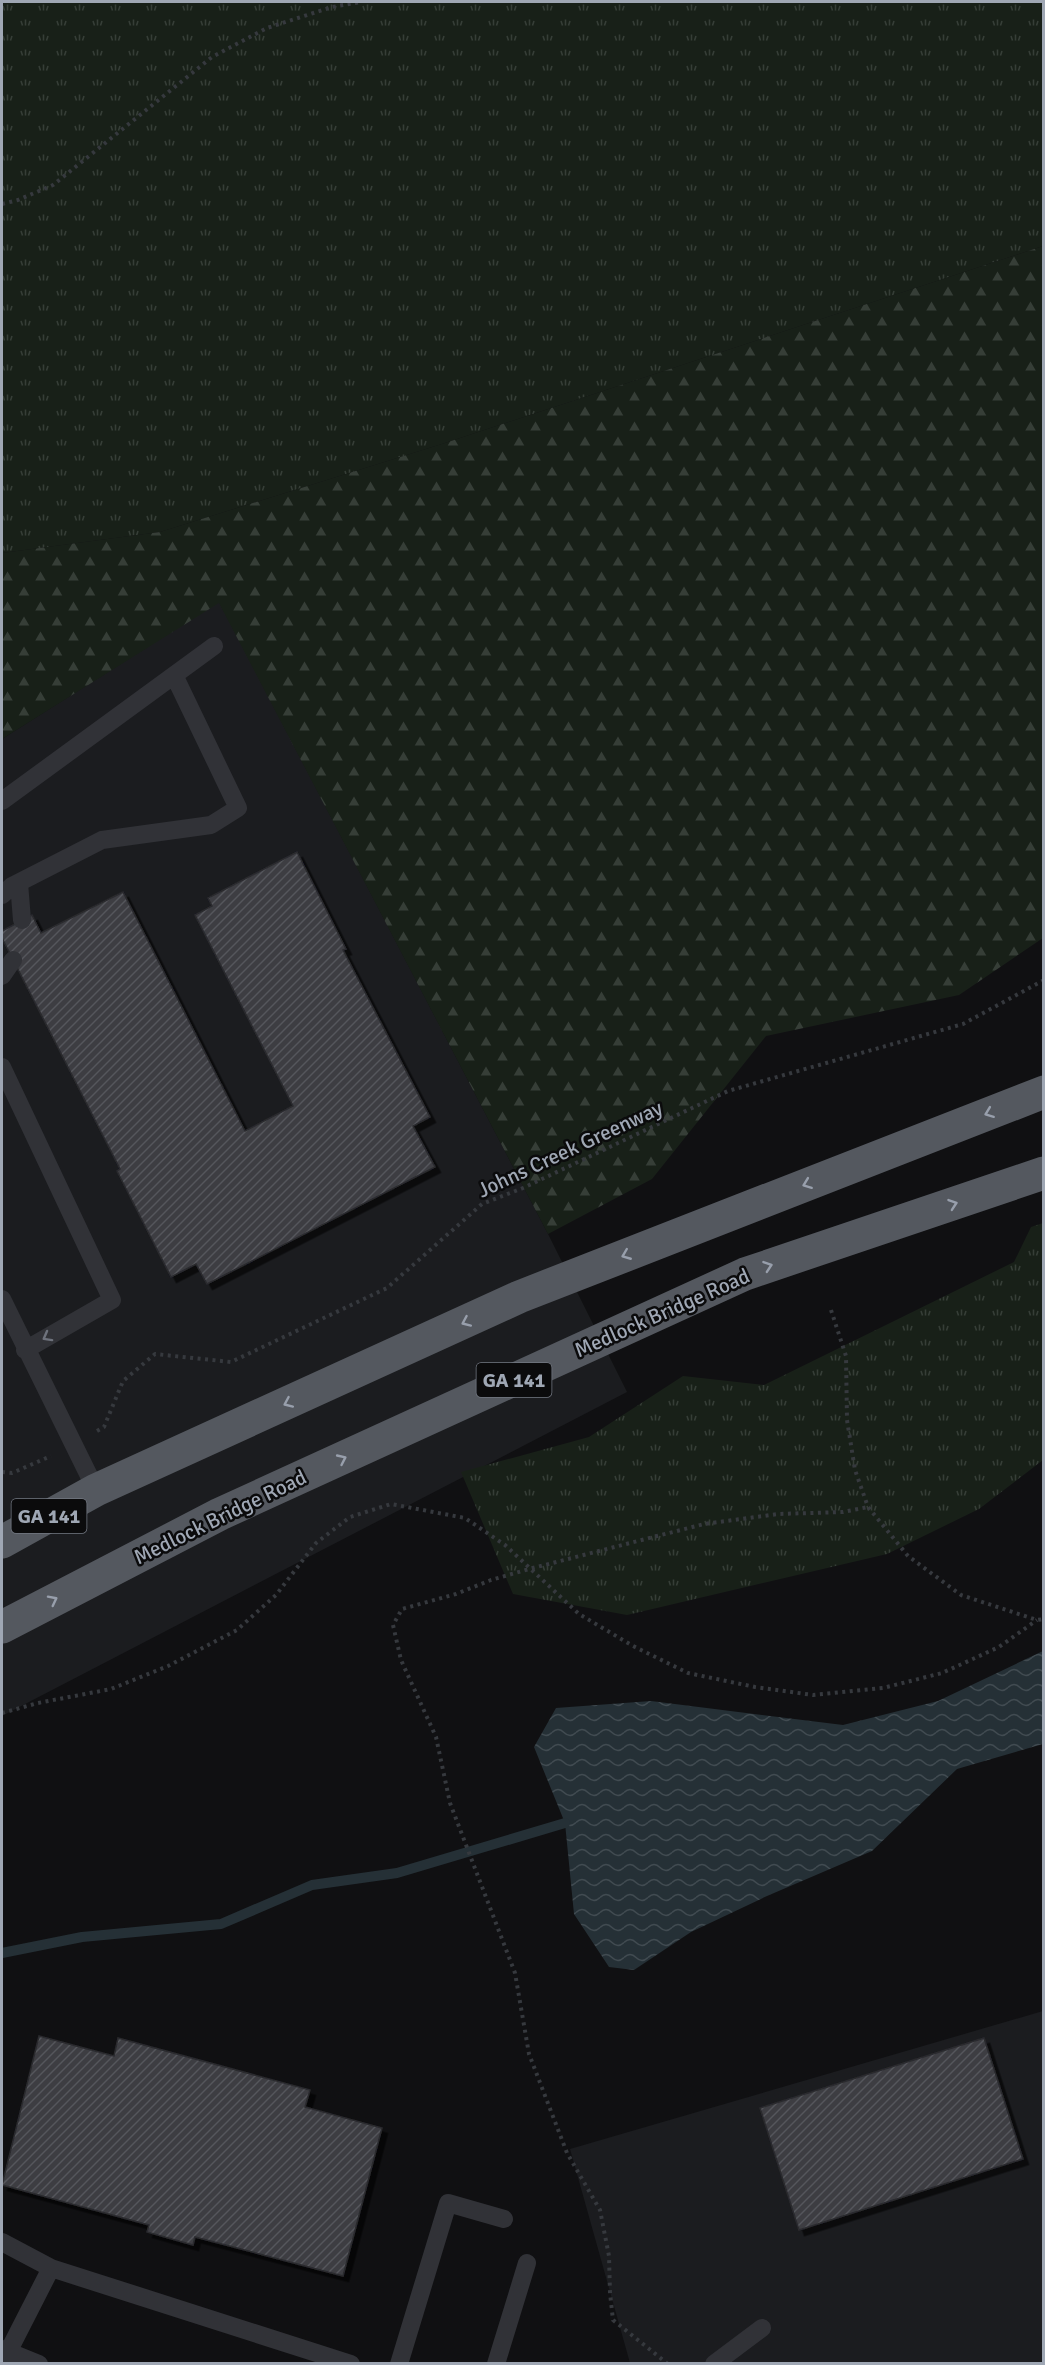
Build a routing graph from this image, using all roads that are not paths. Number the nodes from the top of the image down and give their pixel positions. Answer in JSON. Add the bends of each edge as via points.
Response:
{"nodes":[{"id":1,"x":214,"y":646,"type":"dead end"},
{"id":2,"x":174,"y":675,"type":"junction"},
{"id":3,"x":2,"y":801,"type":"edge"},
{"id":4,"x":19,"y":883,"type":"junction"},
{"id":5,"x":2,"y":895,"type":"edge"},
{"id":6,"x":22,"y":920,"type":"dead end"},
{"id":7,"x":13,"y":960,"type":"dead end"},
{"id":8,"x":2,"y":976,"type":"edge"},
{"id":9,"x":2,"y":1067,"type":"edge"},
{"id":10,"x":1044,"y":1092,"type":"edge"},
{"id":11,"x":1044,"y":1173,"type":"edge"},
{"id":12,"x":2,"y":1299,"type":"edge"},
{"id":13,"x":5,"y":1318,"type":"edge"},
{"id":14,"x":25,"y":1350,"type":"junction"},
{"id":15,"x":96,"y":1490,"type":"junction"},
{"id":16,"x":2,"y":1542,"type":"edge"},
{"id":17,"x":2,"y":1627,"type":"edge"},
{"id":18,"x":504,"y":2219,"type":"dead end"},
{"id":19,"x":2,"y":2242,"type":"edge"},
{"id":20,"x":527,"y":2263,"type":"dead end"},
{"id":21,"x":51,"y":2268,"type":"junction"},
{"id":22,"x":762,"y":2328,"type":"dead end"},
{"id":23,"x":4,"y":2355,"type":"edge"},
{"id":24,"x":39,"y":2364,"type":"edge"},
{"id":25,"x":351,"y":2364,"type":"edge"},
{"id":26,"x":399,"y":2364,"type":"edge"},
{"id":27,"x":496,"y":2364,"type":"edge"},
{"id":28,"x":714,"y":2364,"type":"edge"}],
"edges":[{"from":1,"to":2,"type":"lane"},
{"from":2,"to":3,"type":"lane"},
{"from":2,"to":4,"type":"lane","via":[[238,808],[211,825],[102,840]]},
{"from":4,"to":5,"type":"lane"},
{"from":4,"to":6,"type":"lane"},
{"from":7,"to":8,"type":"lane"},
{"from":9,"to":14,"type":"lane","one_way":true,"via":[[112,1300]]},
{"from":10,"to":15,"type":"highway","number":"GA 141","one_way":true,"via":[[519,1297]]},
{"from":17,"to":11,"type":"highway","name":"Medlock Bridge Road","number":"GA 141","one_way":true,"via":[[220,1514],[745,1274]]},
{"from":12,"to":13,"type":"lane"},
{"from":13,"to":14,"type":"lane"},
{"from":14,"to":15,"type":"lane"},
{"from":15,"to":16,"type":"highway","number":"GA 141"},
{"from":18,"to":26,"type":"lane","via":[[448,2203]]},
{"from":19,"to":21,"type":"lane"},
{"from":20,"to":27,"type":"lane"},
{"from":21,"to":23,"type":"lane"},
{"from":21,"to":25,"type":"lane"},
{"from":22,"to":28,"type":"lane"},
{"from":23,"to":24,"type":"lane"}]}
